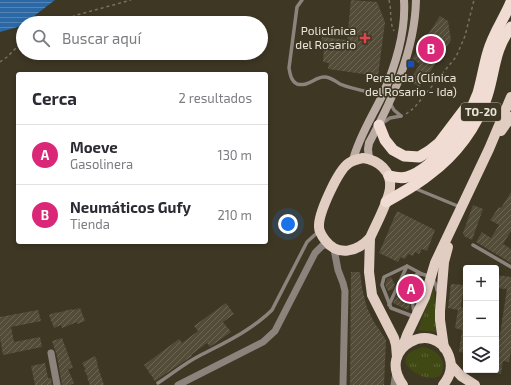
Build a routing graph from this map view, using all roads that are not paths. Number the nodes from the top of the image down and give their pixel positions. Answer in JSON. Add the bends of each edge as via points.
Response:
{"nodes":[{"id":1,"x":302,"y":0,"type":"edge"},
{"id":2,"x":404,"y":0,"type":"edge"},
{"id":3,"x":416,"y":0,"type":"edge"},
{"id":4,"x":511,"y":2,"type":"edge"},
{"id":5,"x":511,"y":27,"type":"edge"},
{"id":6,"x":481,"y":80,"type":"junction"},
{"id":7,"x":382,"y":95,"type":"junction"},
{"id":8,"x":511,"y":97,"type":"edge"},
{"id":9,"x":390,"y":103,"type":"junction"},
{"id":10,"x":511,"y":117,"type":"edge"},
{"id":11,"x":379,"y":125,"type":"junction"},
{"id":12,"x":488,"y":150,"type":"junction"},
{"id":13,"x":369,"y":159,"type":"junction"},
{"id":14,"x":353,"y":160,"type":"junction"},
{"id":15,"x":389,"y":176,"type":"junction"},
{"id":16,"x":411,"y":187,"type":"junction"},
{"id":17,"x":386,"y":202,"type":"junction"},
{"id":18,"x":461,"y":208,"type":"junction"},
{"id":19,"x":453,"y":227,"type":"junction"},
{"id":20,"x":320,"y":231,"type":"junction"},
{"id":21,"x":370,"y":238,"type":"junction"},
{"id":22,"x":473,"y":245,"type":"dead end"},
{"id":23,"x":331,"y":247,"type":"junction"},
{"id":24,"x":356,"y":248,"type":"junction"},
{"id":25,"x":369,"y":265,"type":"junction"},
{"id":26,"x":408,"y":266,"type":"junction"},
{"id":27,"x":511,"y":267,"type":"edge"},
{"id":28,"x":427,"y":276,"type":"junction"},
{"id":29,"x":389,"y":305,"type":"junction"},
{"id":30,"x":440,"y":310,"type":"junction"},
{"id":31,"x":416,"y":318,"type":"junction"},
{"id":32,"x":385,"y":321,"type":"junction"},
{"id":33,"x":411,"y":337,"type":"junction"},
{"id":34,"x":444,"y":348,"type":"junction"},
{"id":35,"x":51,"y":353,"type":"dead end"},
{"id":36,"x":397,"y":357,"type":"junction"},
{"id":37,"x":451,"y":364,"type":"junction"},
{"id":38,"x":396,"y":372,"type":"junction"},
{"id":39,"x":63,"y":375,"type":"dead end"},
{"id":40,"x":55,"y":377,"type":"junction"},
{"id":41,"x":158,"y":383,"type":"dead end"},
{"id":42,"x":57,"y":385,"type":"edge"},
{"id":43,"x":178,"y":385,"type":"edge"},
{"id":44,"x":343,"y":385,"type":"edge"},
{"id":45,"x":394,"y":385,"type":"edge"},
{"id":46,"x":403,"y":385,"type":"edge"},
{"id":47,"x":443,"y":385,"type":"edge"},
{"id":48,"x":475,"y":385,"type":"edge"}],
"edges":[{"from":1,"to":7,"type":"lane","via":[[297,7],[289,68],[290,77],[294,82],[307,84],[324,77],[331,78],[342,85]]},
{"from":2,"to":7,"type":"main road","via":[[398,52]]},
{"from":3,"to":9,"type":"main road","via":[[410,41]]},
{"from":4,"to":6,"type":"highway","number":"TO-20","via":[[488,52]]},
{"from":5,"to":16,"type":"highway","number":"TO-20","via":[[498,50],[488,94],[471,130],[444,162]]},
{"from":6,"to":11,"type":"highway","via":[[462,113],[439,143],[419,157],[404,156],[393,150],[385,140]]},
{"from":6,"to":15,"type":"highway","number":"TO-20","via":[[464,123],[436,158],[408,177]]},
{"from":7,"to":14,"type":"main road","via":[[361,137]]},
{"from":8,"to":12,"type":"main road"},
{"from":9,"to":11,"type":"main road"},
{"from":9,"to":11,"type":"lane","via":[[401,116],[390,118]]},
{"from":10,"to":12,"type":"main road"},
{"from":11,"to":13,"type":"main road","via":[[369,143]]},
{"from":12,"to":18,"type":"main road"},
{"from":13,"to":14,"type":"main road"},
{"from":13,"to":15,"type":"main road","via":[[383,167]]},
{"from":14,"to":20,"type":"main road","via":[[342,169],[336,179],[321,214]]},
{"from":15,"to":17,"type":"main road","via":[[390,187]]},
{"from":16,"to":17,"type":"highway","number":"TO-20"},
{"from":16,"to":18,"type":"lane"},
{"from":17,"to":21,"type":"main road"},
{"from":18,"to":19,"type":"main road"},
{"from":19,"to":28,"type":"main road"},
{"from":19,"to":30,"type":"main road","via":[[444,262]]},
{"from":20,"to":23,"type":"main road"},
{"from":20,"to":41,"type":"lane","via":[[307,242],[275,307],[268,314]]},
{"from":21,"to":24,"type":"main road"},
{"from":21,"to":25,"type":"main road"},
{"from":22,"to":27,"type":"lane"},
{"from":23,"to":24,"type":"main road","via":[[339,251]]},
{"from":23,"to":43,"type":"street","via":[[322,246],[315,253],[275,331],[263,342]]},
{"from":23,"to":44,"type":"street","via":[[345,291]]},
{"from":24,"to":25,"type":"main road","via":[[364,255]]},
{"from":25,"to":32,"type":"main road","via":[[372,295]]},
{"from":26,"to":28,"type":"lane"},
{"from":26,"to":29,"type":"lane"},
{"from":26,"to":29,"type":"lane","via":[[384,277],[382,285]]},
{"from":28,"to":30,"type":"lane","via":[[436,283]]},
{"from":28,"to":31,"type":"main road","via":[[425,297]]},
{"from":28,"to":31,"type":"lane","via":[[418,274],[415,277],[412,297]]},
{"from":29,"to":31,"type":"lane"},
{"from":30,"to":34,"type":"main road"},
{"from":31,"to":33,"type":"main road"},
{"from":32,"to":33,"type":"main road","via":[[395,330]]},
{"from":32,"to":36,"type":"main road","via":[[396,345]]},
{"from":33,"to":34,"type":"main road","via":[[434,340]]},
{"from":33,"to":36,"type":"main road"},
{"from":34,"to":37,"type":"main road"},
{"from":35,"to":40,"type":"street"},
{"from":36,"to":38,"type":"main road"},
{"from":37,"to":47,"type":"main road","via":[[448,378]]},
{"from":37,"to":48,"type":"main road","via":[[461,376]]},
{"from":38,"to":45,"type":"street"},
{"from":38,"to":46,"type":"main road"},
{"from":39,"to":40,"type":"street"},
{"from":40,"to":42,"type":"street"}]}
